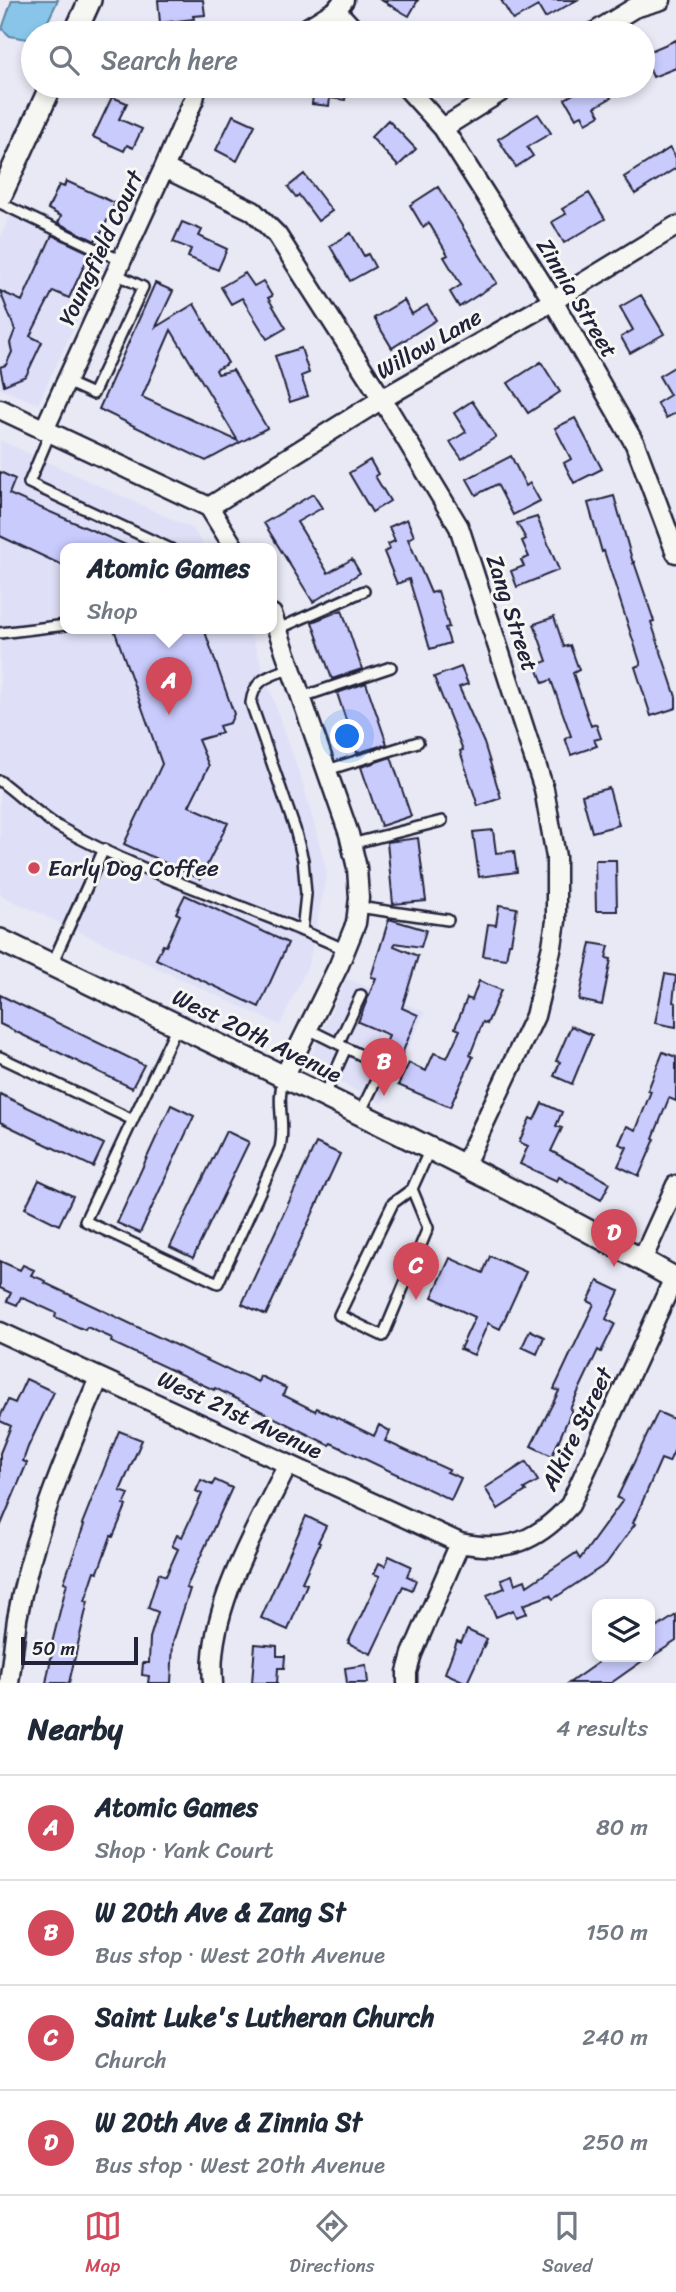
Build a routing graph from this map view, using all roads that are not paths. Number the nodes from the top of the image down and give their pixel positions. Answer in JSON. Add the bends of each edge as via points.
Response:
{"nodes":[{"id":1,"x":90,"y":0,"type":"edge"},
{"id":2,"x":661,"y":0,"type":"edge"},
{"id":3,"x":340,"y":5,"type":"edge"},
{"id":4,"x":80,"y":21,"type":"edge"},
{"id":5,"x":317,"y":21,"type":"edge"},
{"id":6,"x":350,"y":21,"type":"edge"},
{"id":7,"x":613,"y":21,"type":"edge"},
{"id":8,"x":46,"y":98,"type":"edge"},
{"id":9,"x":194,"y":98,"type":"edge"},
{"id":10,"x":416,"y":98,"type":"edge"},
{"id":11,"x":491,"y":98,"type":"edge"},
{"id":12,"x":443,"y":128,"type":"junction"},
{"id":13,"x":164,"y":168,"type":"junction"},
{"id":14,"x":0,"y":198,"type":"edge"},
{"id":15,"x":0,"y":203,"type":"edge"},
{"id":16,"x":676,"y":226,"type":"edge"},
{"id":17,"x":119,"y":267,"type":"junction"},
{"id":18,"x":553,"y":301,"type":"junction"},
{"id":19,"x":66,"y":382,"type":"junction"},
{"id":20,"x":382,"y":399,"type":"junction"},
{"id":21,"x":0,"y":409,"type":"edge"},
{"id":22,"x":47,"y":431,"type":"junction"},
{"id":23,"x":209,"y":508,"type":"junction"},
{"id":24,"x":158,"y":543,"type":"edge"},
{"id":25,"x":231,"y":543,"type":"edge"},
{"id":26,"x":676,"y":553,"type":"edge"},
{"id":27,"x":364,"y":591,"type":"dead end"},
{"id":28,"x":277,"y":620,"type":"edge"},
{"id":29,"x":60,"y":626,"type":"edge"},
{"id":30,"x":277,"y":627,"type":"edge"},
{"id":31,"x":0,"y":633,"type":"edge"},
{"id":32,"x":391,"y":667,"type":"dead end"},
{"id":33,"x":291,"y":668,"type":"junction"},
{"id":34,"x":302,"y":697,"type":"junction"},
{"id":35,"x":418,"y":742,"type":"dead end"},
{"id":36,"x":327,"y":771,"type":"junction"},
{"id":37,"x":0,"y":781,"type":"edge"},
{"id":38,"x":442,"y":821,"type":"dead end"},
{"id":39,"x":351,"y":844,"type":"junction"},
{"id":40,"x":104,"y":849,"type":"junction"},
{"id":41,"x":358,"y":907,"type":"junction"},
{"id":42,"x":448,"y":920,"type":"dead end"},
{"id":43,"x":302,"y":931,"type":"junction"},
{"id":44,"x":0,"y":940,"type":"edge"},
{"id":45,"x":346,"y":950,"type":"junction"},
{"id":46,"x":51,"y":965,"type":"junction"},
{"id":47,"x":360,"y":995,"type":"dead end"},
{"id":48,"x":177,"y":1026,"type":"junction"},
{"id":49,"x":308,"y":1029,"type":"junction"},
{"id":50,"x":342,"y":1046,"type":"junction"},
{"id":51,"x":0,"y":1057,"type":"edge"},
{"id":52,"x":284,"y":1077,"type":"junction"},
{"id":53,"x":324,"y":1097,"type":"junction"},
{"id":54,"x":359,"y":1114,"type":"junction"},
{"id":55,"x":133,"y":1120,"type":"junction"},
{"id":56,"x":430,"y":1149,"type":"junction"},
{"id":57,"x":464,"y":1166,"type":"junction"},
{"id":58,"x":676,"y":1185,"type":"edge"},
{"id":59,"x":412,"y":1189,"type":"junction"},
{"id":60,"x":642,"y":1261,"type":"junction"},
{"id":61,"x":675,"y":1279,"type":"edge"},
{"id":62,"x":0,"y":1332,"type":"edge"},
{"id":63,"x":99,"y":1378,"type":"junction"},
{"id":64,"x":288,"y":1464,"type":"junction"},
{"id":65,"x":460,"y":1543,"type":"junction"},
{"id":66,"x":9,"y":1683,"type":"edge"},
{"id":67,"x":214,"y":1683,"type":"edge"},
{"id":68,"x":407,"y":1683,"type":"edge"}],
"edges":[{"from":1,"to":4,"type":"street"},
{"from":2,"to":7,"type":"street"},
{"from":3,"to":5,"type":"street"},
{"from":3,"to":6,"type":"street"},
{"from":8,"to":14,"type":"street"},
{"from":9,"to":13,"type":"street","name":"Youngfield Court"},
{"from":10,"to":12,"type":"street","name":"Zinnia Street"},
{"from":11,"to":12,"type":"street"},
{"from":12,"to":18,"type":"street","name":"Zinnia Street"},
{"from":13,"to":17,"type":"street","name":"Youngfield Court"},
{"from":13,"to":20,"type":"street","name":"Zang Street","via":[[253,211],[277,235]]},
{"from":15,"to":17,"type":"lane"},
{"from":16,"to":18,"type":"street","name":"Willow Lane"},
{"from":17,"to":19,"type":"street","name":"Youngfield Court"},
{"from":17,"to":19,"type":"lane","via":[[144,287],[93,394]]},
{"from":18,"to":20,"type":"street","name":"Willow Lane"},
{"from":18,"to":26,"type":"street","name":"Zinnia Street","via":[[635,444]]},
{"from":19,"to":22,"type":"street","name":"Youngfield Court"},
{"from":20,"to":23,"type":"street","name":"Willow Lane"},
{"from":20,"to":57,"type":"street","name":"Zang Street","via":[[459,527],[544,789],[556,857],[555,921],[544,987],[515,1062]]},
{"from":21,"to":22,"type":"street"},
{"from":22,"to":23,"type":"street"},
{"from":22,"to":24,"type":"lane","via":[[29,483]]},
{"from":23,"to":25,"type":"street"},
{"from":27,"to":28,"type":"lane"},
{"from":29,"to":31,"type":"lane"},
{"from":30,"to":33,"type":"street"},
{"from":32,"to":34,"type":"lane"},
{"from":33,"to":34,"type":"street"},
{"from":33,"to":43,"type":"lane","via":[[254,687],[251,703],[303,860]]},
{"from":34,"to":36,"type":"street"},
{"from":35,"to":36,"type":"lane"},
{"from":36,"to":39,"type":"street"},
{"from":37,"to":40,"type":"lane","via":[[57,826]]},
{"from":38,"to":39,"type":"lane"},
{"from":39,"to":41,"type":"street"},
{"from":40,"to":43,"type":"lane"},
{"from":40,"to":46,"type":"lane"},
{"from":41,"to":42,"type":"lane"},
{"from":41,"to":45,"type":"street"},
{"from":43,"to":45,"type":"lane"},
{"from":44,"to":46,"type":"street","name":"West 20th Avenue"},
{"from":45,"to":49,"type":"street"},
{"from":46,"to":48,"type":"street","name":"West 20th Avenue"},
{"from":47,"to":50,"type":"lane"},
{"from":48,"to":52,"type":"street","name":"West 20th Avenue"},
{"from":48,"to":55,"type":"lane"},
{"from":49,"to":50,"type":"lane"},
{"from":49,"to":52,"type":"street"},
{"from":50,"to":53,"type":"lane"},
{"from":50,"to":54,"type":"lane","via":[[383,1066]]},
{"from":51,"to":55,"type":"lane"},
{"from":52,"to":53,"type":"street","name":"West 20th Avenue"},
{"from":52,"to":55,"type":"lane","via":[[279,1097],[280,1148],[218,1283],[85,1221]]},
{"from":53,"to":54,"type":"street","name":"West 20th Avenue"},
{"from":54,"to":56,"type":"street","name":"West 20th Avenue"},
{"from":56,"to":57,"type":"street","name":"West 20th Avenue"},
{"from":56,"to":59,"type":"lane"},
{"from":57,"to":60,"type":"street","name":"West 20th Avenue"},
{"from":58,"to":60,"type":"street"},
{"from":59,"to":59,"type":"lane","via":[[393,1203],[339,1315],[383,1336],[429,1228]]},
{"from":60,"to":61,"type":"street","name":"West 20th Avenue"},
{"from":61,"to":65,"type":"street","name":"Alkire Street","via":[[569,1505],[546,1530],[514,1545]]},
{"from":62,"to":63,"type":"street","name":"West 21st Avenue"},
{"from":63,"to":64,"type":"street","name":"West 21st Avenue"},
{"from":63,"to":66,"type":"street","via":[[35,1548],[18,1617]]},
{"from":64,"to":65,"type":"street","name":"West 21st Avenue"},
{"from":64,"to":67,"type":"street","via":[[228,1596],[215,1643]]},
{"from":65,"to":68,"type":"street","via":[[412,1654]]}]}
